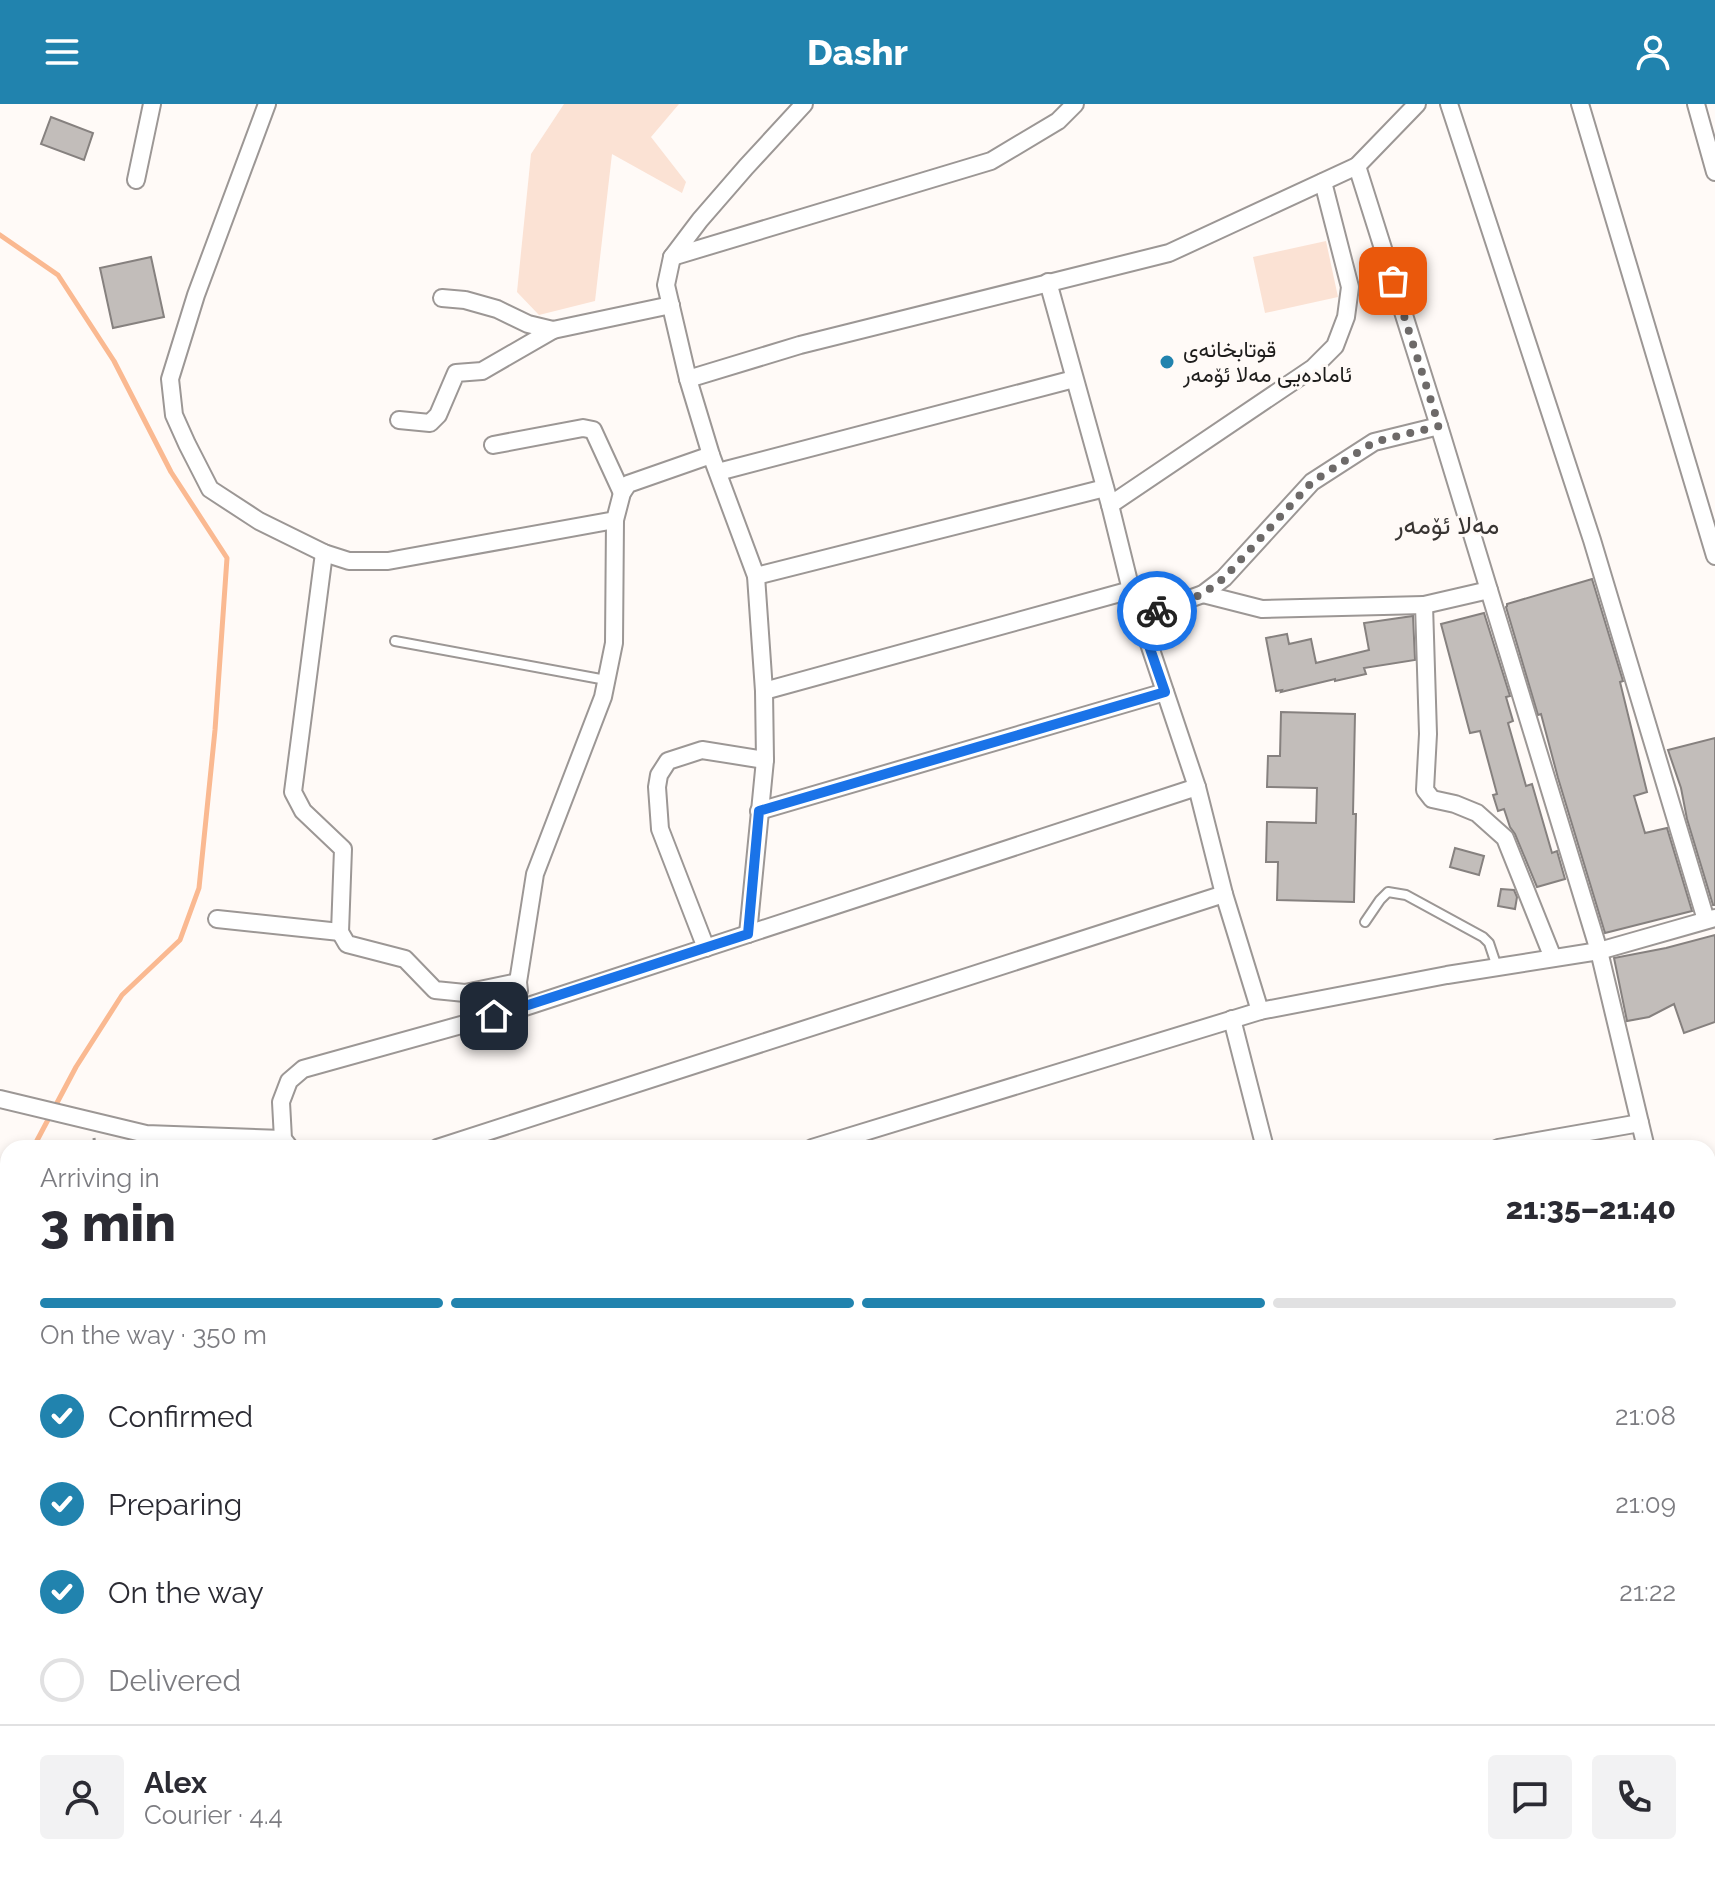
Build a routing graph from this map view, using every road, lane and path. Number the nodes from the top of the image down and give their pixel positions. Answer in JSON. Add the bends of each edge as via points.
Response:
{"nodes":[{"id":1,"x":152,"y":104,"type":"edge"},
{"id":2,"x":267,"y":104,"type":"edge"},
{"id":3,"x":804,"y":104,"type":"edge"},
{"id":4,"x":1075,"y":104,"type":"edge"},
{"id":5,"x":1417,"y":104,"type":"edge"},
{"id":6,"x":1449,"y":104,"type":"edge"},
{"id":7,"x":1580,"y":104,"type":"edge"},
{"id":8,"x":1696,"y":104,"type":"edge"},
{"id":9,"x":1357,"y":166,"type":"junction"},
{"id":10,"x":1715,"y":172,"type":"edge"},
{"id":11,"x":136,"y":180,"type":"dead end"},
{"id":12,"x":1323,"y":182,"type":"junction"},
{"id":13,"x":672,"y":257,"type":"junction"},
{"id":14,"x":1048,"y":282,"type":"junction"},
{"id":15,"x":442,"y":298,"type":"dead end"},
{"id":16,"x":671,"y":305,"type":"junction"},
{"id":17,"x":553,"y":330,"type":"junction"},
{"id":18,"x":688,"y":379,"type":"junction"},
{"id":19,"x":1074,"y":379,"type":"junction"},
{"id":20,"x":399,"y":420,"type":"dead end"},
{"id":21,"x":1439,"y":426,"type":"junction"},
{"id":22,"x":493,"y":445,"type":"dead end"},
{"id":23,"x":711,"y":455,"type":"junction"},
{"id":24,"x":718,"y":472,"type":"junction"},
{"id":25,"x":1105,"y":488,"type":"junction"},
{"id":26,"x":622,"y":493,"type":"junction"},
{"id":27,"x":1110,"y":505,"type":"junction"},
{"id":28,"x":615,"y":520,"type":"junction"},
{"id":29,"x":324,"y":553,"type":"junction"},
{"id":30,"x":1715,"y":556,"type":"edge"},
{"id":31,"x":756,"y":576,"type":"junction"},
{"id":32,"x":1131,"y":590,"type":"junction"},
{"id":33,"x":1489,"y":590,"type":"junction"},
{"id":34,"x":1203,"y":594,"type":"junction"},
{"id":35,"x":1424,"y":605,"type":"junction"},
{"id":36,"x":1139,"y":617,"type":"junction"},
{"id":37,"x":395,"y":641,"type":"dead end"},
{"id":38,"x":606,"y":681,"type":"junction"},
{"id":39,"x":764,"y":691,"type":"junction"},
{"id":40,"x":1165,"y":692,"type":"junction"},
{"id":41,"x":765,"y":760,"type":"junction"},
{"id":42,"x":1197,"y":787,"type":"junction"},
{"id":43,"x":759,"y":811,"type":"junction"},
{"id":44,"x":1224,"y":894,"type":"junction"},
{"id":45,"x":217,"y":919,"type":"dead end"},
{"id":46,"x":1710,"y":919,"type":"edge"},
{"id":47,"x":1365,"y":922,"type":"dead end"},
{"id":48,"x":340,"y":932,"type":"junction"},
{"id":49,"x":748,"y":934,"type":"junction"},
{"id":50,"x":706,"y":948,"type":"junction"},
{"id":51,"x":1599,"y":951,"type":"junction"},
{"id":52,"x":1553,"y":958,"type":"junction"},
{"id":53,"x":1497,"y":967,"type":"junction"},
{"id":54,"x":518,"y":982,"type":"junction"},
{"id":55,"x":522,"y":1008,"type":"junction"},
{"id":56,"x":1260,"y":1011,"type":"junction"},
{"id":57,"x":1232,"y":1019,"type":"junction"},
{"id":58,"x":0,"y":1099,"type":"edge"},
{"id":59,"x":1640,"y":1123,"type":"junction"},
{"id":60,"x":240,"y":1140,"type":"edge"},
{"id":61,"x":287,"y":1140,"type":"edge"},
{"id":62,"x":462,"y":1140,"type":"edge"},
{"id":63,"x":838,"y":1140,"type":"edge"},
{"id":64,"x":1263,"y":1140,"type":"edge"},
{"id":65,"x":1543,"y":1140,"type":"edge"},
{"id":66,"x":1644,"y":1140,"type":"edge"}],
"edges":[{"from":1,"to":11,"type":"street"},
{"from":2,"to":29,"type":"street","via":[[170,379],[174,415],[210,489]]},
{"from":3,"to":13,"type":"street"},
{"from":4,"to":13,"type":"street","via":[[1058,121],[991,161]]},
{"from":5,"to":9,"type":"street"},
{"from":6,"to":46,"type":"street"},
{"from":7,"to":30,"type":"street"},
{"from":8,"to":10,"type":"street"},
{"from":9,"to":12,"type":"street"},
{"from":9,"to":21,"type":"street"},
{"from":12,"to":14,"type":"street","via":[[1169,253]]},
{"from":12,"to":27,"type":"street","via":[[1350,287],[1335,346],[1313,368]]},
{"from":13,"to":16,"type":"street","via":[[666,285]]},
{"from":14,"to":18,"type":"street"},
{"from":14,"to":19,"type":"street"},
{"from":15,"to":17,"type":"street","via":[[497,309]]},
{"from":16,"to":17,"type":"street"},
{"from":16,"to":18,"type":"street"},
{"from":17,"to":20,"type":"street","via":[[482,371],[456,373],[430,423]]},
{"from":18,"to":23,"type":"street"},
{"from":19,"to":24,"type":"street"},
{"from":19,"to":25,"type":"street"},
{"from":21,"to":33,"type":"street"},
{"from":21,"to":34,"type":"street","via":[[1374,442],[1312,482]]},
{"from":22,"to":26,"type":"street","via":[[593,430]]},
{"from":23,"to":24,"type":"street"},
{"from":23,"to":26,"type":"street","via":[[628,484]]},
{"from":24,"to":31,"type":"street"},
{"from":25,"to":27,"type":"street"},
{"from":25,"to":31,"type":"street"},
{"from":26,"to":28,"type":"street"},
{"from":27,"to":32,"type":"street"},
{"from":28,"to":29,"type":"street","via":[[388,561],[349,561]]},
{"from":28,"to":38,"type":"street","via":[[614,643]]},
{"from":29,"to":48,"type":"street","via":[[293,792],[303,811],[343,849]]},
{"from":31,"to":39,"type":"street"},
{"from":32,"to":36,"type":"street"},
{"from":32,"to":39,"type":"street"},
{"from":33,"to":35,"type":"street"},
{"from":33,"to":51,"type":"street"},
{"from":34,"to":35,"type":"street","via":[[1262,609]]},
{"from":34,"to":36,"type":"street"},
{"from":35,"to":52,"type":"street","via":[[1425,790],[1432,799],[1477,813],[1505,838]]},
{"from":36,"to":40,"type":"street"},
{"from":37,"to":38,"type":"lane"},
{"from":38,"to":54,"type":"street","via":[[535,874]]},
{"from":39,"to":41,"type":"street"},
{"from":40,"to":42,"type":"street"},
{"from":40,"to":43,"type":"street"},
{"from":41,"to":43,"type":"street"},
{"from":41,"to":50,"type":"street","via":[[702,750],[668,761],[659,775],[660,829]]},
{"from":42,"to":44,"type":"street"},
{"from":42,"to":49,"type":"street"},
{"from":43,"to":49,"type":"street"},
{"from":44,"to":56,"type":"street"},
{"from":44,"to":62,"type":"street"},
{"from":45,"to":48,"type":"street"},
{"from":46,"to":51,"type":"street"},
{"from":47,"to":53,"type":"lane","via":[[1388,892],[1406,895],[1483,937]]},
{"from":48,"to":54,"type":"street","via":[[347,944],[405,959],[435,990],[465,993]]},
{"from":49,"to":50,"type":"street"},
{"from":50,"to":55,"type":"street"},
{"from":51,"to":52,"type":"street"},
{"from":51,"to":59,"type":"street"},
{"from":52,"to":53,"type":"street"},
{"from":53,"to":56,"type":"street"},
{"from":54,"to":55,"type":"street"},
{"from":55,"to":61,"type":"street","via":[[303,1069],[289,1081],[281,1102]]},
{"from":56,"to":57,"type":"street"},
{"from":57,"to":63,"type":"street"},
{"from":57,"to":64,"type":"street"},
{"from":58,"to":60,"type":"street","via":[[146,1134]]},
{"from":59,"to":65,"type":"street"},
{"from":59,"to":66,"type":"street"}]}
